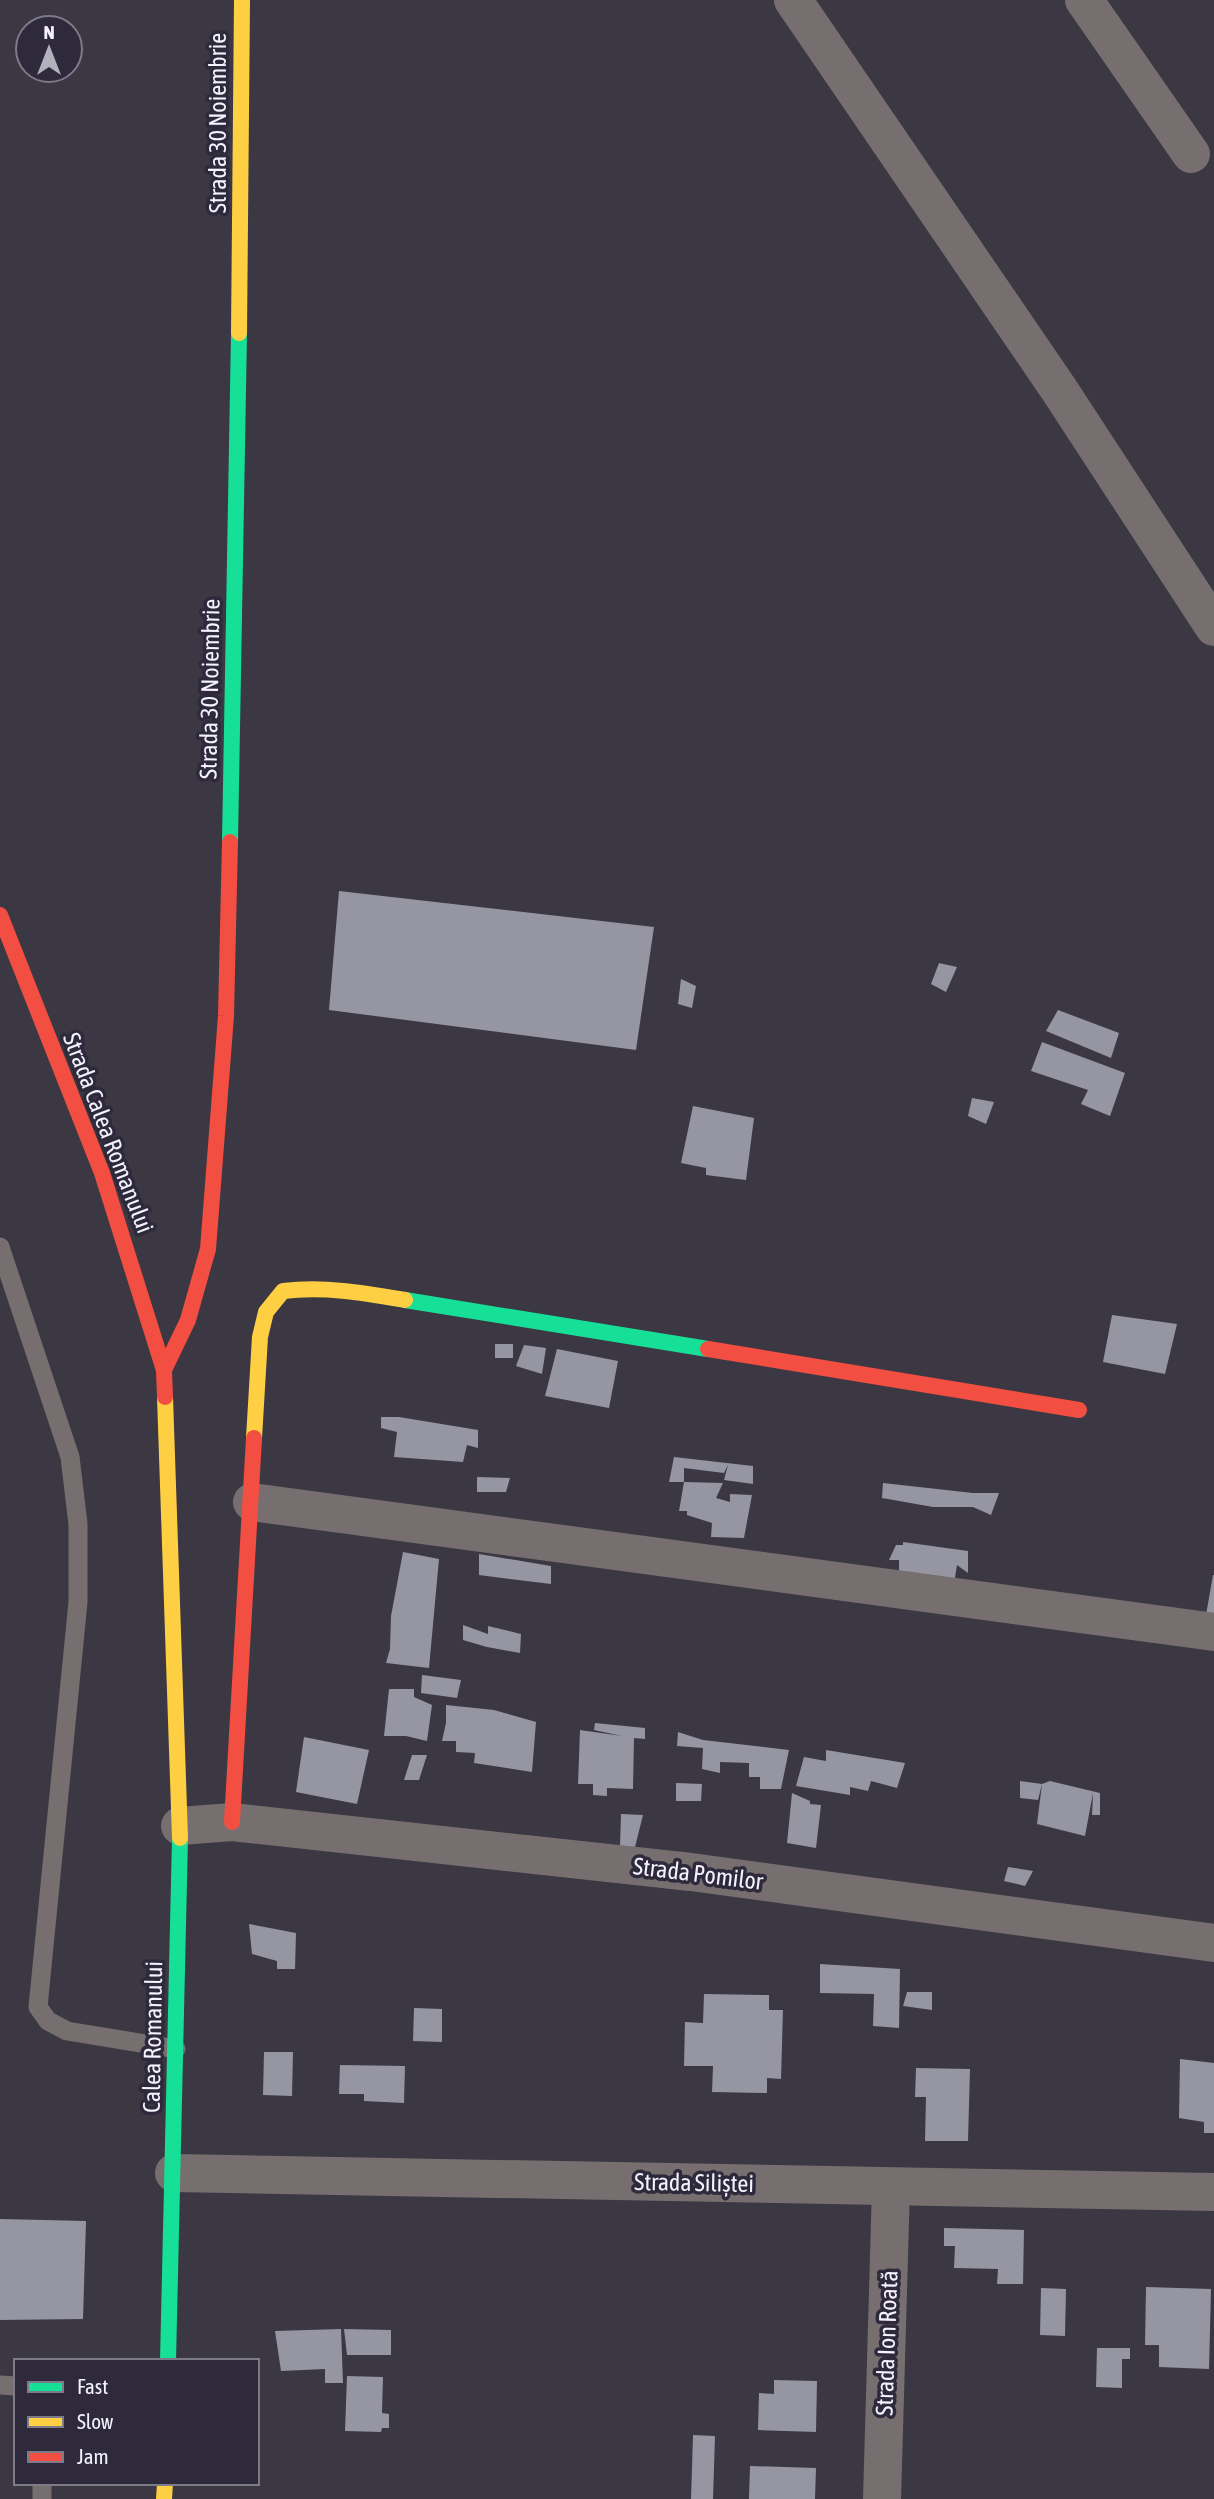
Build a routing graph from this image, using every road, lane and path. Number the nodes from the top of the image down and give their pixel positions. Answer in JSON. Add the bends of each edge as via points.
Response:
{"nodes":[{"id":1,"x":242,"y":0,"type":"edge"},
{"id":2,"x":793,"y":0,"type":"edge"},
{"id":3,"x":1084,"y":0,"type":"edge"},
{"id":4,"x":1191,"y":154,"type":"dead end"},
{"id":5,"x":1214,"y":627,"type":"edge"},
{"id":6,"x":0,"y":915,"type":"edge"},
{"id":7,"x":0,"y":1247,"type":"edge"},
{"id":8,"x":164,"y":1370,"type":"junction"},
{"id":9,"x":1079,"y":1410,"type":"dead end"},
{"id":10,"x":252,"y":1502,"type":"junction"},
{"id":11,"x":1214,"y":1632,"type":"edge"},
{"id":12,"x":232,"y":1822,"type":"junction"},
{"id":13,"x":180,"y":1826,"type":"junction"},
{"id":14,"x":1214,"y":1943,"type":"edge"},
{"id":15,"x":176,"y":2049,"type":"junction"},
{"id":16,"x":174,"y":2173,"type":"junction"},
{"id":17,"x":891,"y":2187,"type":"junction"},
{"id":18,"x":1214,"y":2192,"type":"edge"},
{"id":19,"x":169,"y":2359,"type":"edge"},
{"id":20,"x":882,"y":2499,"type":"edge"}],
"edges":[{"from":1,"to":8,"type":"main road","name":"Strada 30 Noiembrie","via":[[226,1016],[208,1249],[188,1320]]},
{"from":2,"to":5,"type":"street"},
{"from":3,"to":4,"type":"street"},
{"from":6,"to":8,"type":"main road","name":"Strada Calea Romanului","via":[[102,1173]]},
{"from":7,"to":15,"type":"lane","via":[[70,1457],[78,1524],[78,1602],[38,2007],[48,2021],[67,2031]]},
{"from":8,"to":13,"type":"main road","name":"Calea Romanului"},
{"from":9,"to":10,"type":"main road","via":[[343,1290],[283,1291],[267,1312],[260,1337]]},
{"from":10,"to":11,"type":"street"},
{"from":10,"to":12,"type":"main road"},
{"from":12,"to":13,"type":"street","name":"Strada Pomilor"},
{"from":12,"to":14,"type":"street","name":"Strada Pomilor","via":[[691,1872]]},
{"from":13,"to":15,"type":"main road","name":"Calea Romanului"},
{"from":15,"to":16,"type":"main road","name":"Calea Romanului"},
{"from":16,"to":17,"type":"street","name":"Strada Siliștei"},
{"from":16,"to":19,"type":"main road","name":"Calea Romanului"},
{"from":17,"to":18,"type":"street","name":"Strada Siliștei"},
{"from":17,"to":20,"type":"street","name":"Strada Ion Roată"}]}
